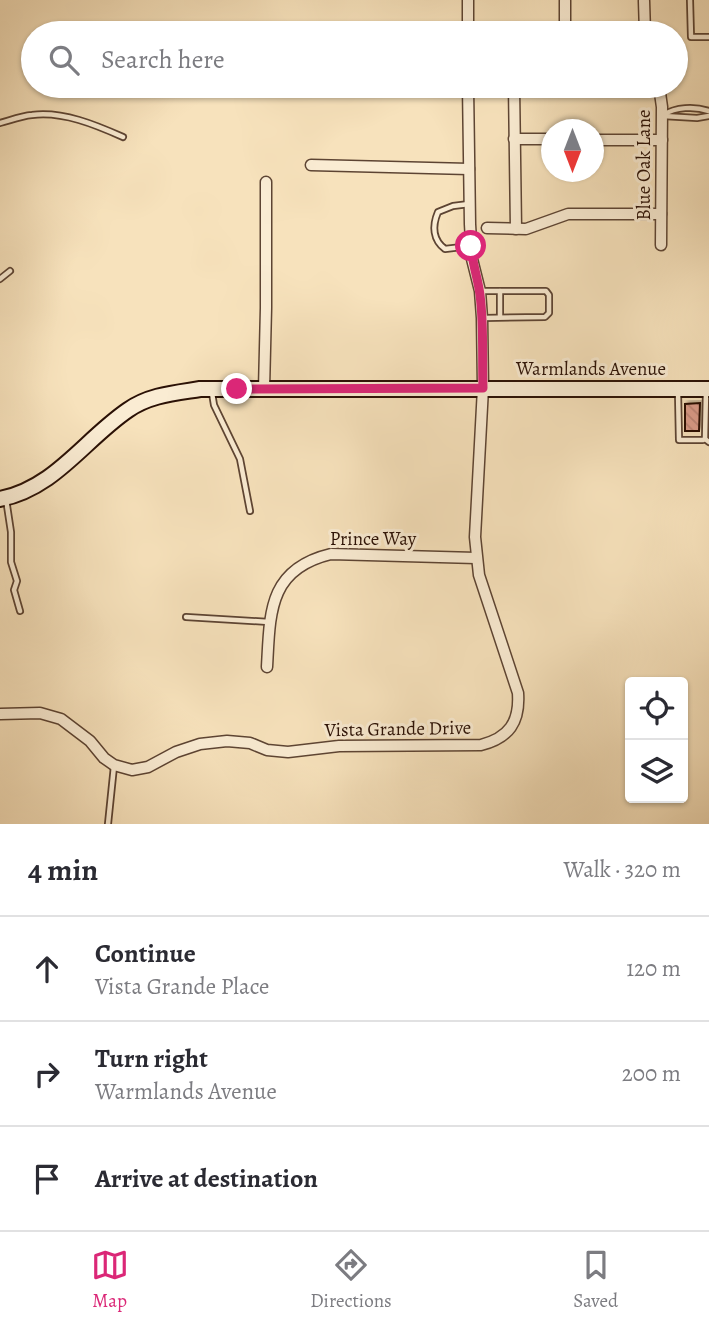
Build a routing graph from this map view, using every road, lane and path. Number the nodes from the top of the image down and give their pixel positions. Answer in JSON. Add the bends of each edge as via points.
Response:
{"nodes":[{"id":1,"x":468,"y":0,"type":"edge"},
{"id":2,"x":690,"y":0,"type":"edge"},
{"id":3,"x":565,"y":1,"type":"edge"},
{"id":4,"x":645,"y":1,"type":"edge"},
{"id":5,"x":468,"y":21,"type":"edge"},
{"id":6,"x":565,"y":21,"type":"edge"},
{"id":7,"x":645,"y":21,"type":"edge"},
{"id":8,"x":709,"y":37,"type":"edge"},
{"id":9,"x":468,"y":98,"type":"edge"},
{"id":10,"x":514,"y":98,"type":"edge"},
{"id":11,"x":660,"y":98,"type":"edge"},
{"id":12,"x":709,"y":113,"type":"edge"},
{"id":13,"x":662,"y":116,"type":"junction"},
{"id":14,"x":0,"y":122,"type":"edge"},
{"id":15,"x":123,"y":137,"type":"dead end"},
{"id":16,"x":514,"y":139,"type":"junction"},
{"id":17,"x":541,"y":139,"type":"edge"},
{"id":18,"x":604,"y":139,"type":"edge"},
{"id":19,"x":662,"y":140,"type":"junction"},
{"id":20,"x":310,"y":165,"type":"dead end"},
{"id":21,"x":469,"y":169,"type":"junction"},
{"id":22,"x":267,"y":182,"type":"dead end"},
{"id":23,"x":469,"y":204,"type":"junction"},
{"id":24,"x":662,"y":214,"type":"junction"},
{"id":25,"x":488,"y":229,"type":"dead end"},
{"id":26,"x":516,"y":229,"type":"junction"},
{"id":27,"x":661,"y":245,"type":"dead end"},
{"id":28,"x":471,"y":246,"type":"junction"},
{"id":29,"x":10,"y":271,"type":"dead end"},
{"id":30,"x":0,"y":279,"type":"edge"},
{"id":31,"x":480,"y":291,"type":"junction"},
{"id":32,"x":500,"y":291,"type":"junction"},
{"id":33,"x":500,"y":317,"type":"junction"},
{"id":34,"x":482,"y":318,"type":"junction"},
{"id":35,"x":483,"y":388,"type":"junction"},
{"id":36,"x":678,"y":388,"type":"junction"},
{"id":37,"x":211,"y":389,"type":"junction"},
{"id":38,"x":264,"y":389,"type":"junction"},
{"id":39,"x":707,"y":389,"type":"edge"},
{"id":40,"x":707,"y":440,"type":"edge"},
{"id":41,"x":3,"y":498,"type":"edge"},
{"id":42,"x":250,"y":511,"type":"dead end"},
{"id":43,"x":476,"y":558,"type":"junction"},
{"id":44,"x":20,"y":611,"type":"dead end"},
{"id":45,"x":186,"y":617,"type":"dead end"},
{"id":46,"x":270,"y":622,"type":"junction"},
{"id":47,"x":267,"y":667,"type":"dead end"},
{"id":48,"x":0,"y":714,"type":"edge"},
{"id":49,"x":114,"y":765,"type":"junction"},
{"id":50,"x":108,"y":824,"type":"edge"}],
"edges":[{"from":1,"to":5,"type":"street"},
{"from":2,"to":8,"type":"lane","via":[[691,37]]},
{"from":3,"to":6,"type":"street"},
{"from":4,"to":7,"type":"street"},
{"from":9,"to":21,"type":"street","name":"Vista Grande Drive"},
{"from":10,"to":16,"type":"street"},
{"from":11,"to":13,"type":"street","name":"Blue Oak Lane"},
{"from":12,"to":13,"type":"lane","via":[[687,118]]},
{"from":12,"to":13,"type":"lane","via":[[699,108],[671,110]]},
{"from":13,"to":19,"type":"street","name":"Blue Oak Lane"},
{"from":14,"to":15,"type":"lane","via":[[50,115]]},
{"from":16,"to":17,"type":"street"},
{"from":16,"to":26,"type":"street"},
{"from":18,"to":19,"type":"street"},
{"from":19,"to":24,"type":"street","name":"Blue Oak Lane"},
{"from":20,"to":21,"type":"street"},
{"from":21,"to":23,"type":"street","name":"Vista Grande Drive"},
{"from":22,"to":38,"type":"street"},
{"from":23,"to":28,"type":"street","name":"Vista Grande Drive"},
{"from":23,"to":28,"type":"lane","via":[[438,212],[435,232],[445,249]]},
{"from":24,"to":26,"type":"street","via":[[568,214]]},
{"from":24,"to":27,"type":"street","name":"Blue Oak Lane"},
{"from":25,"to":26,"type":"street"},
{"from":28,"to":31,"type":"street","name":"Vista Grande Drive"},
{"from":29,"to":30,"type":"lane"},
{"from":31,"to":32,"type":"lane"},
{"from":31,"to":34,"type":"street","name":"Vista Grande Drive"},
{"from":32,"to":33,"type":"lane"},
{"from":32,"to":33,"type":"lane","via":[[546,291],[549,295],[545,317]]},
{"from":33,"to":34,"type":"lane"},
{"from":34,"to":35,"type":"street","name":"Vista Grande Drive"},
{"from":35,"to":36,"type":"street","name":"Warmlands Avenue"},
{"from":35,"to":38,"type":"street","name":"Warmlands Avenue"},
{"from":35,"to":43,"type":"street","name":"Vista Grande Drive"},
{"from":36,"to":39,"type":"street","name":"Warmlands Avenue"},
{"from":36,"to":40,"type":"lane","via":[[679,440]]},
{"from":37,"to":38,"type":"street","name":"Warmlands Avenue"},
{"from":37,"to":41,"type":"street","name":"Warmlands Avenue","via":[[163,394],[128,410],[42,483]]},
{"from":37,"to":42,"type":"lane","via":[[240,459]]},
{"from":39,"to":40,"type":"lane"},
{"from":41,"to":44,"type":"lane"},
{"from":43,"to":46,"type":"street","name":"Prince Way","via":[[331,554],[313,558],[289,575],[275,596]]},
{"from":43,"to":49,"type":"street","name":"Vista Grande Drive","via":[[518,693],[517,715],[507,733],[494,742],[288,752],[227,741],[200,744],[148,767],[132,770]]},
{"from":45,"to":46,"type":"lane"},
{"from":46,"to":47,"type":"street","name":"Prince Way"},
{"from":48,"to":49,"type":"street","via":[[40,713],[61,719]]},
{"from":49,"to":50,"type":"lane"}]}
